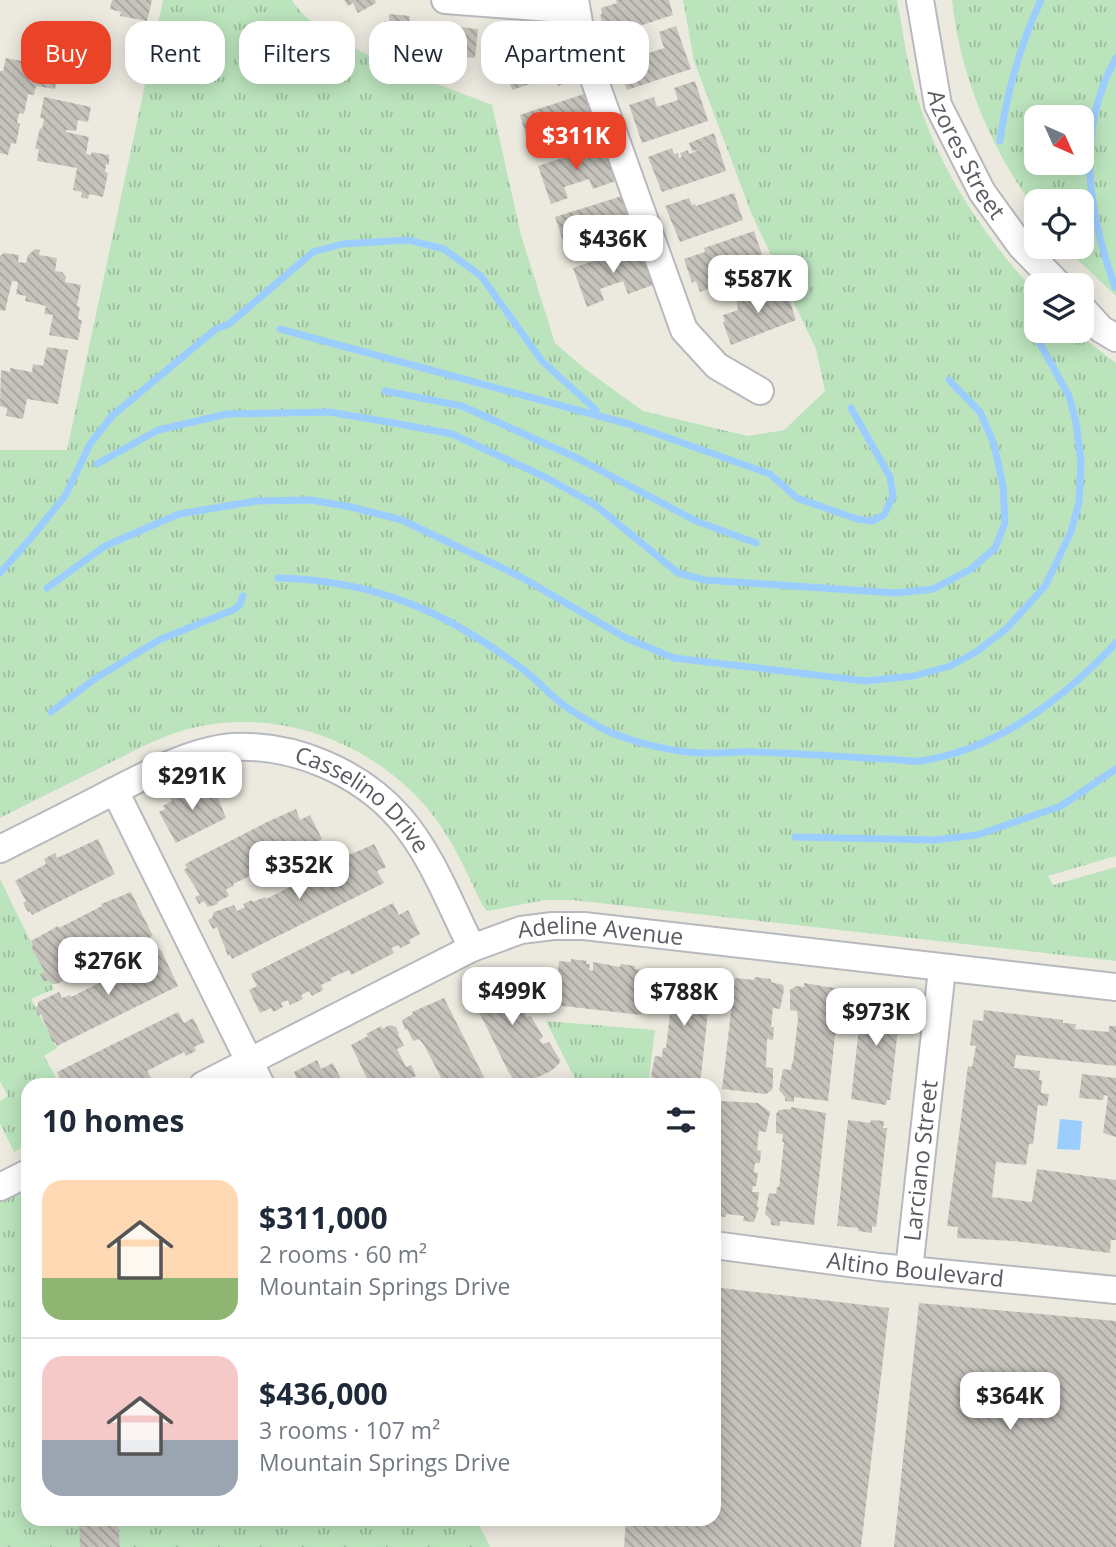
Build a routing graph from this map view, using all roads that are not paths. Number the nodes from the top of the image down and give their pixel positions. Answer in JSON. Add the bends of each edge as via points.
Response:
{"nodes":[{"id":1,"x":444,"y":0,"type":"edge"},
{"id":2,"x":920,"y":0,"type":"edge"},
{"id":3,"x":575,"y":5,"type":"edge"},
{"id":4,"x":1047,"y":273,"type":"edge"},
{"id":5,"x":1094,"y":321,"type":"edge"},
{"id":6,"x":1116,"y":338,"type":"edge"},
{"id":7,"x":760,"y":391,"type":"dead end"},
{"id":8,"x":115,"y":791,"type":"junction"},
{"id":9,"x":0,"y":849,"type":"edge"},
{"id":10,"x":472,"y":948,"type":"junction"},
{"id":11,"x":942,"y":968,"type":"junction"},
{"id":12,"x":1116,"y":988,"type":"edge"},
{"id":13,"x":256,"y":1073,"type":"edge"},
{"id":14,"x":234,"y":1078,"type":"edge"},
{"id":15,"x":21,"y":1176,"type":"edge"},
{"id":16,"x":0,"y":1187,"type":"edge"},
{"id":17,"x":721,"y":1246,"type":"edge"},
{"id":18,"x":909,"y":1270,"type":"junction"},
{"id":19,"x":1116,"y":1290,"type":"edge"}],
"edges":[{"from":1,"to":3,"type":"street"},
{"from":2,"to":4,"type":"street","name":"Azores Street","via":[[938,105],[982,192],[1021,246]]},
{"from":3,"to":7,"type":"street","via":[[584,51],[684,330],[717,366]]},
{"from":5,"to":6,"type":"street"},
{"from":8,"to":9,"type":"street","name":"Casselino Drive"},
{"from":8,"to":10,"type":"street","name":"Casselino Drive","via":[[191,757],[231,747],[259,748],[329,766],[379,798],[406,826],[430,863]]},
{"from":8,"to":13,"type":"street"},
{"from":10,"to":11,"type":"street","name":"Adeline Avenue","via":[[521,930],[584,926]]},
{"from":10,"to":13,"type":"street","name":"Adeline Avenue"},
{"from":11,"to":12,"type":"street","name":"Adeline Avenue"},
{"from":11,"to":18,"type":"street","name":"Larciano Street"},
{"from":13,"to":14,"type":"street","name":"Adeline Avenue"},
{"from":15,"to":16,"type":"street"},
{"from":17,"to":18,"type":"street","name":"Altino Boulevard"},
{"from":18,"to":19,"type":"street","name":"Altino Boulevard"}]}
